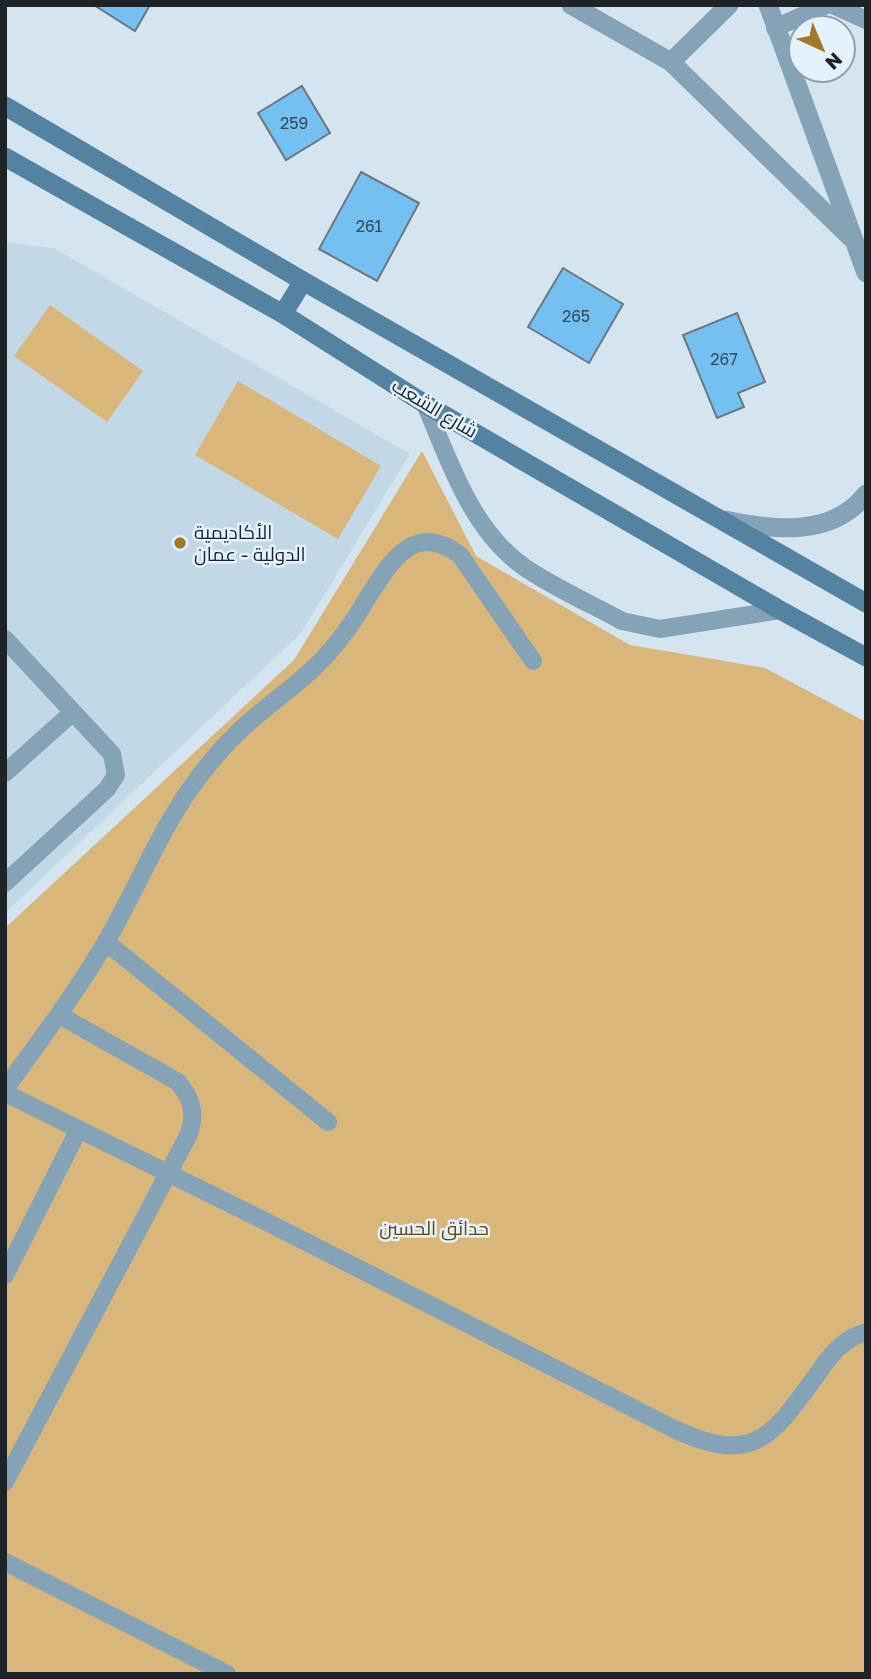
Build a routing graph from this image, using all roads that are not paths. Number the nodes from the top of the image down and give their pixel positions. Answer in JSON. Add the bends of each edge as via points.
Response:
{"nodes":[{"id":1,"x":571,"y":5,"type":"edge"},
{"id":2,"x":729,"y":5,"type":"edge"},
{"id":3,"x":768,"y":5,"type":"edge"},
{"id":4,"x":827,"y":5,"type":"edge"},
{"id":5,"x":833,"y":5,"type":"edge"},
{"id":6,"x":866,"y":20,"type":"edge"},
{"id":7,"x":775,"y":28,"type":"junction"},
{"id":8,"x":671,"y":62,"type":"junction"},
{"id":9,"x":5,"y":106,"type":"edge"},
{"id":10,"x":5,"y":157,"type":"edge"},
{"id":11,"x":851,"y":238,"type":"junction"},
{"id":12,"x":866,"y":273,"type":"edge"},
{"id":13,"x":303,"y":281,"type":"junction"},
{"id":14,"x":283,"y":314,"type":"junction"},
{"id":15,"x":425,"y":404,"type":"junction"},
{"id":16,"x":866,"y":494,"type":"edge"},
{"id":17,"x":858,"y":511,"type":"edge"},
{"id":18,"x":717,"y":519,"type":"junction"},
{"id":19,"x":866,"y":603,"type":"edge"},
{"id":20,"x":780,"y":610,"type":"junction"},
{"id":21,"x":9,"y":651,"type":"edge"},
{"id":22,"x":866,"y":657,"type":"edge"},
{"id":23,"x":533,"y":660,"type":"dead end"},
{"id":24,"x":72,"y":713,"type":"junction"},
{"id":25,"x":5,"y":773,"type":"edge"},
{"id":26,"x":5,"y":883,"type":"edge"},
{"id":27,"x":106,"y":942,"type":"junction"},
{"id":28,"x":59,"y":1015,"type":"junction"},
{"id":29,"x":5,"y":1091,"type":"edge"},
{"id":30,"x":328,"y":1122,"type":"dead end"},
{"id":31,"x":79,"y":1129,"type":"junction"},
{"id":32,"x":168,"y":1173,"type":"junction"},
{"id":33,"x":5,"y":1275,"type":"edge"},
{"id":34,"x":866,"y":1332,"type":"edge"},
{"id":35,"x":5,"y":1482,"type":"edge"},
{"id":36,"x":5,"y":1562,"type":"edge"},
{"id":37,"x":227,"y":1674,"type":"edge"}],
"edges":[{"from":1,"to":8,"type":"street"},
{"from":2,"to":8,"type":"street"},
{"from":3,"to":7,"type":"street"},
{"from":4,"to":7,"type":"lane"},
{"from":5,"to":6,"type":"lane"},
{"from":7,"to":11,"type":"street"},
{"from":8,"to":11,"type":"street"},
{"from":9,"to":13,"type":"main road"},
{"from":10,"to":14,"type":"main road","name":"شارع الشعب"},
{"from":11,"to":12,"type":"street"},
{"from":13,"to":14,"type":"main road"},
{"from":13,"to":18,"type":"main road"},
{"from":14,"to":15,"type":"main road","name":"شارع الشعب"},
{"from":15,"to":20,"type":"main road","name":"شارع الشعب"},
{"from":15,"to":20,"type":"lane","via":[[461,488],[486,528],[524,566],[622,621],[640,626],[660,629]]},
{"from":16,"to":17,"type":"street"},
{"from":17,"to":18,"type":"street","via":[[791,529]]},
{"from":18,"to":19,"type":"main road"},
{"from":20,"to":22,"type":"main road","name":"شارع الشعب"},
{"from":21,"to":24,"type":"lane"},
{"from":23,"to":27,"type":"lane","via":[[460,555],[434,542],[406,548],[330,652],[247,724],[200,775],[163,833]]},
{"from":24,"to":25,"type":"lane"},
{"from":24,"to":26,"type":"lane","via":[[112,754],[116,775],[107,789]]},
{"from":27,"to":28,"type":"lane"},
{"from":27,"to":30,"type":"lane"},
{"from":28,"to":29,"type":"lane"},
{"from":28,"to":32,"type":"lane","via":[[178,1082],[187,1093],[193,1121]]},
{"from":29,"to":31,"type":"lane"},
{"from":31,"to":32,"type":"lane"},
{"from":31,"to":33,"type":"lane"},
{"from":32,"to":34,"type":"lane","via":[[707,1442],[739,1445],[769,1434],[840,1345]]},
{"from":32,"to":35,"type":"lane"},
{"from":36,"to":37,"type":"lane"}]}
